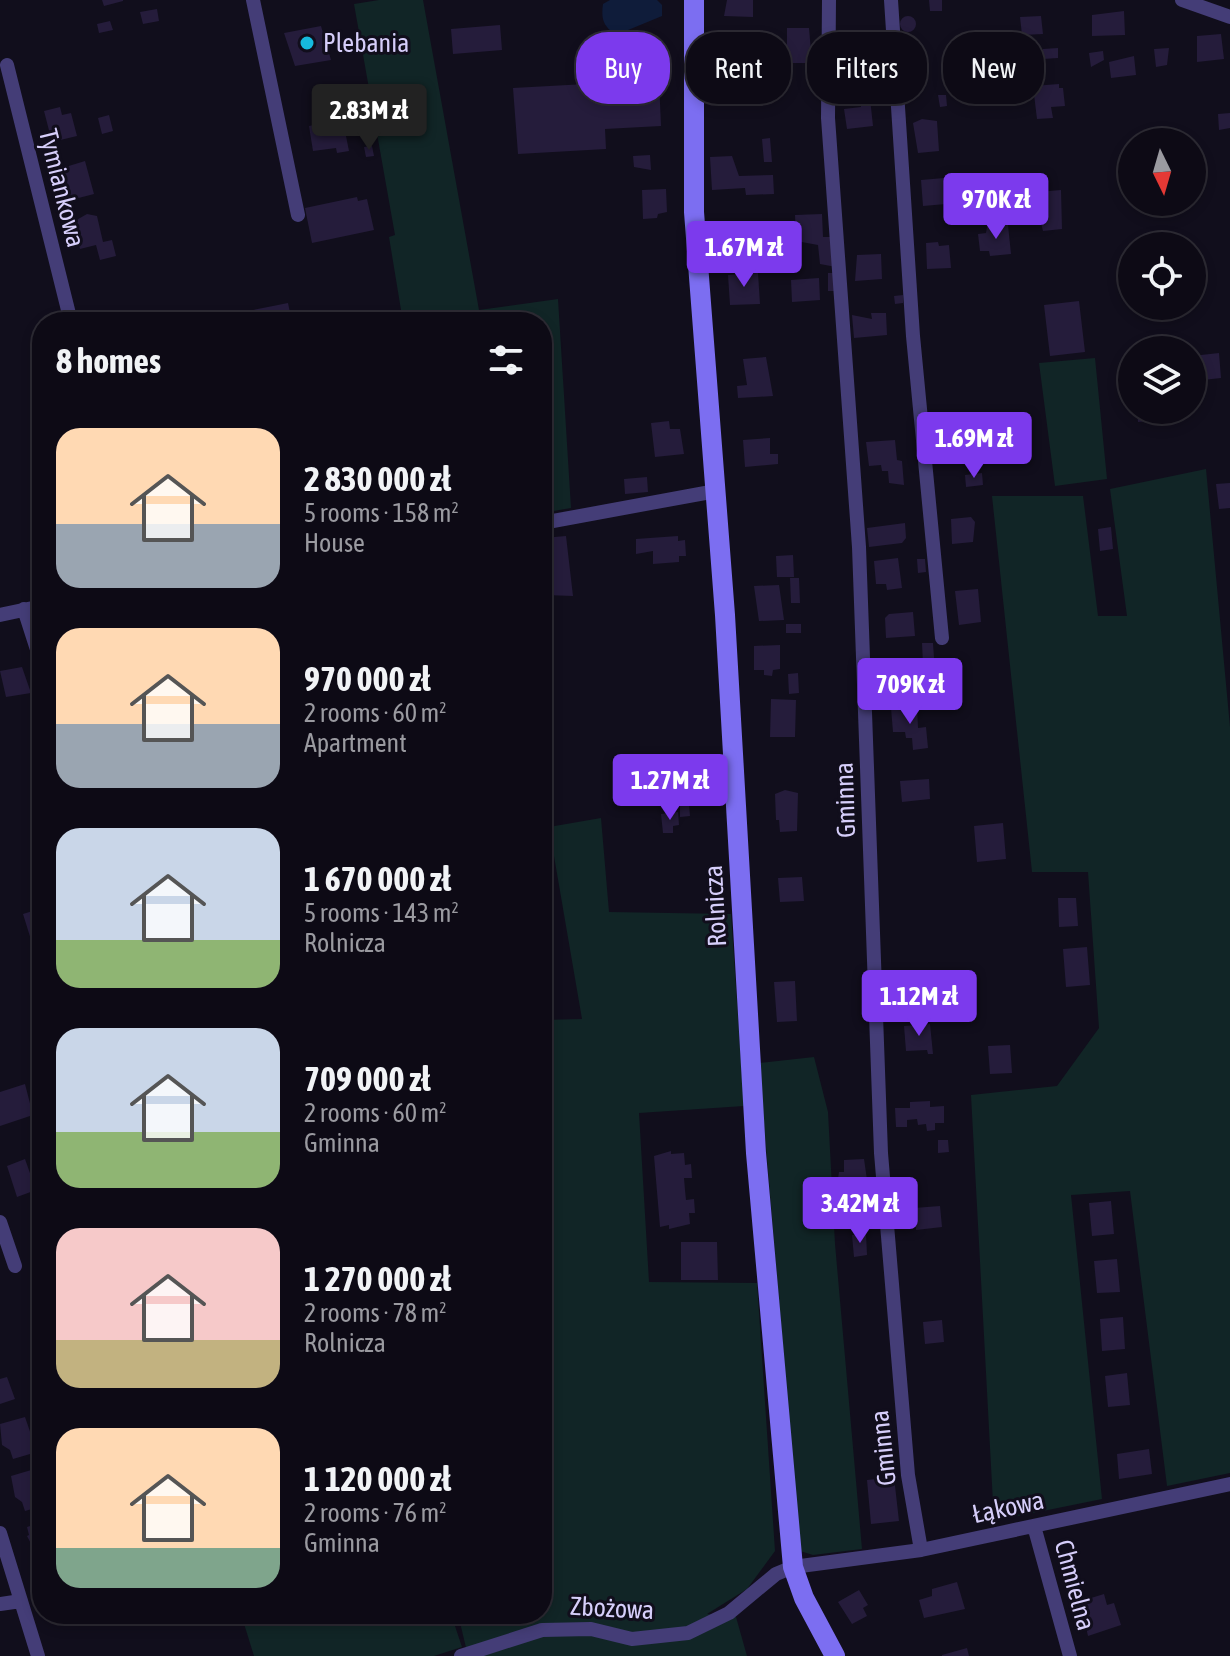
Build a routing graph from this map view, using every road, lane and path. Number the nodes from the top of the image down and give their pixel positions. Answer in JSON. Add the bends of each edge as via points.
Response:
{"nodes":[{"id":1,"x":253,"y":0,"type":"edge"},
{"id":2,"x":694,"y":0,"type":"edge"},
{"id":3,"x":829,"y":0,"type":"edge"},
{"id":4,"x":891,"y":0,"type":"edge"},
{"id":5,"x":1182,"y":0,"type":"edge"},
{"id":6,"x":1230,"y":17,"type":"edge"},
{"id":7,"x":7,"y":65,"type":"dead end"},
{"id":8,"x":298,"y":215,"type":"dead end"},
{"id":9,"x":69,"y":312,"type":"edge"},
{"id":10,"x":716,"y":491,"type":"junction"},
{"id":11,"x":552,"y":521,"type":"edge"},
{"id":12,"x":32,"y":608,"type":"edge"},
{"id":13,"x":24,"y":609,"type":"junction"},
{"id":14,"x":0,"y":615,"type":"edge"},
{"id":15,"x":32,"y":634,"type":"edge"},
{"id":16,"x":942,"y":638,"type":"dead end"},
{"id":17,"x":0,"y":1222,"type":"edge"},
{"id":18,"x":15,"y":1266,"type":"dead end"},
{"id":19,"x":1230,"y":1484,"type":"edge"},
{"id":20,"x":1034,"y":1526,"type":"junction"},
{"id":21,"x":0,"y":1533,"type":"edge"},
{"id":22,"x":921,"y":1550,"type":"junction"},
{"id":23,"x":793,"y":1567,"type":"junction"},
{"id":24,"x":21,"y":1601,"type":"junction"},
{"id":25,"x":0,"y":1604,"type":"edge"},
{"id":26,"x":38,"y":1656,"type":"edge"},
{"id":27,"x":461,"y":1656,"type":"edge"},
{"id":28,"x":835,"y":1656,"type":"edge"},
{"id":29,"x":1070,"y":1656,"type":"edge"}],
"edges":[{"from":1,"to":8,"type":"street"},
{"from":2,"to":10,"type":"street","name":"Rolnicza","via":[[694,212]]},
{"from":3,"to":22,"type":"street","name":"Gminna","via":[[828,118],[859,547],[880,1137],[908,1475]]},
{"from":4,"to":16,"type":"street","via":[[913,336]]},
{"from":5,"to":6,"type":"street"},
{"from":7,"to":9,"type":"street","name":"Tymiankowa"},
{"from":10,"to":11,"type":"street"},
{"from":10,"to":23,"type":"street","name":"Rolnicza","via":[[756,1153]]},
{"from":12,"to":13,"type":"street"},
{"from":13,"to":14,"type":"street"},
{"from":13,"to":15,"type":"street"},
{"from":17,"to":18,"type":"street"},
{"from":19,"to":20,"type":"street","name":"Łąkowa"},
{"from":20,"to":22,"type":"street","name":"Łąkowa"},
{"from":20,"to":29,"type":"street","name":"Chmielna"},
{"from":21,"to":24,"type":"street"},
{"from":22,"to":23,"type":"street","name":"Łąkowa"},
{"from":23,"to":27,"type":"street","name":"Zbożowa","via":[[776,1574],[729,1613],[688,1633],[632,1639],[591,1629],[542,1630]]},
{"from":23,"to":28,"type":"street","name":"Rolnicza"},
{"from":24,"to":25,"type":"street"},
{"from":24,"to":26,"type":"street"}]}
